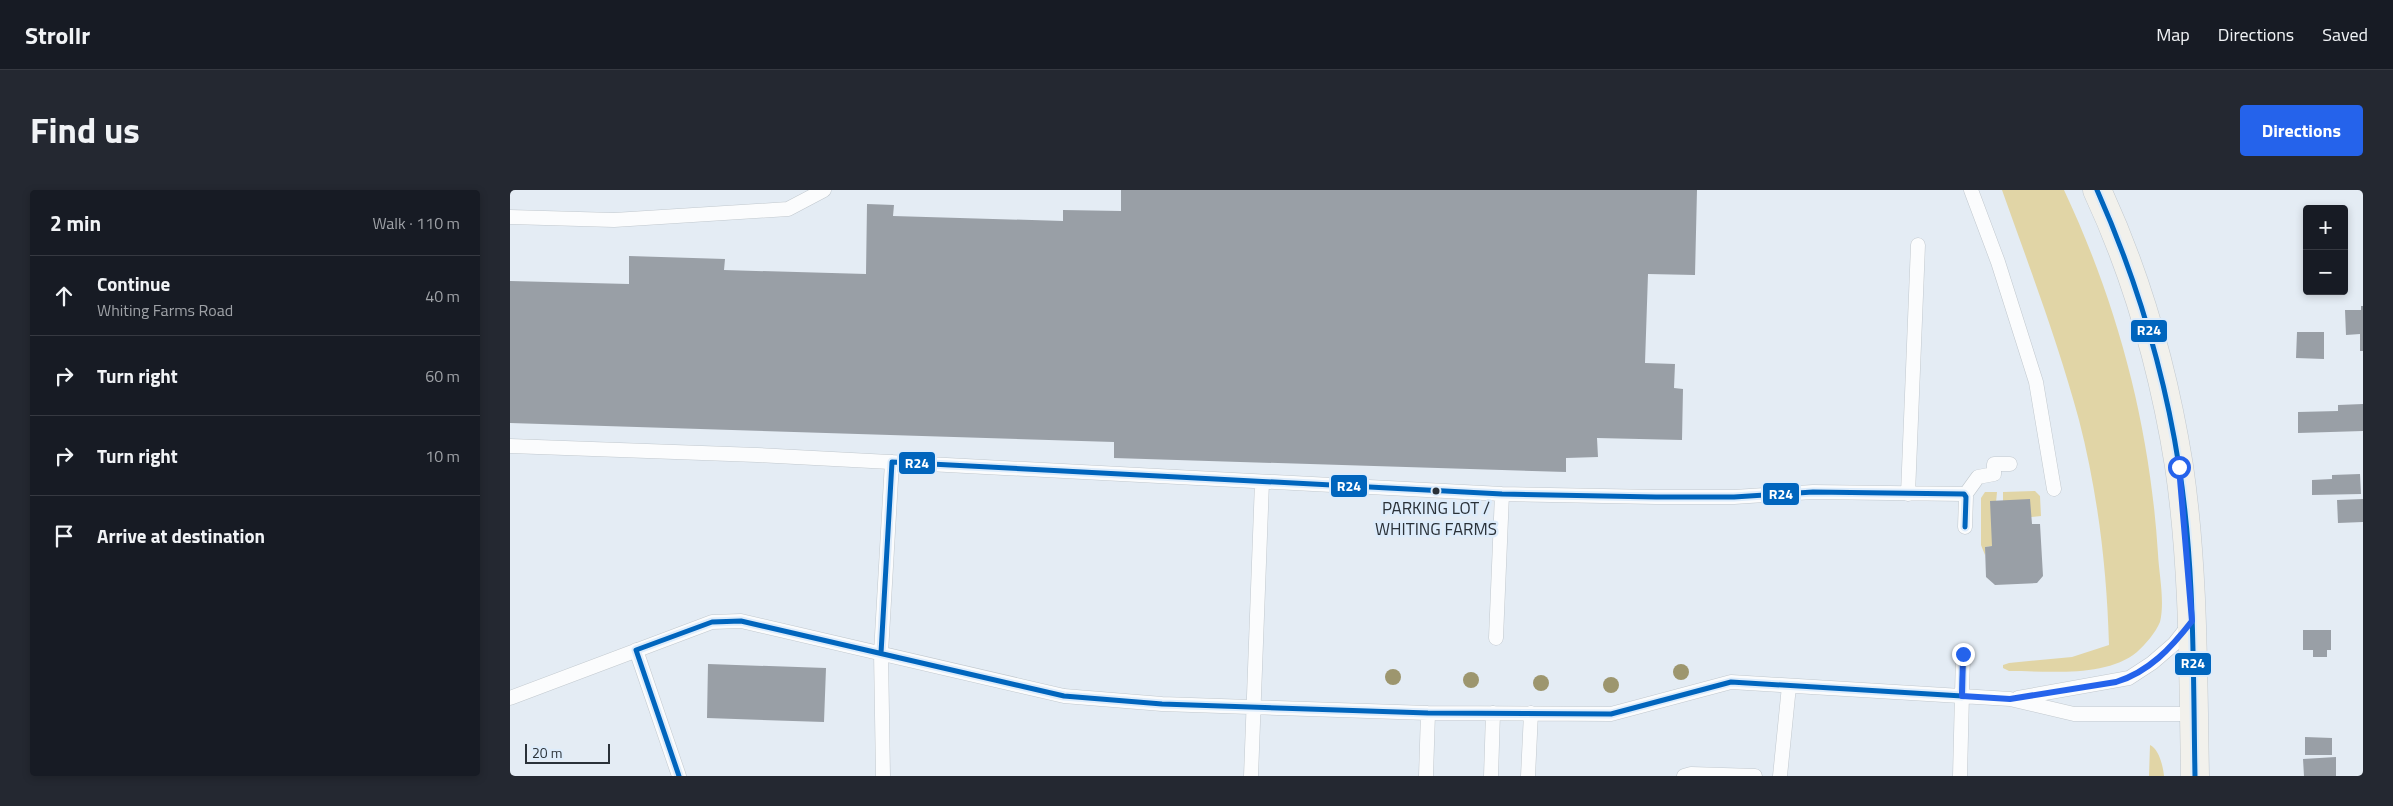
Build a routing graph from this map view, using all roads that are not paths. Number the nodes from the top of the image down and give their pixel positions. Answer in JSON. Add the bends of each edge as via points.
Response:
{"nodes":[{"id":1,"x":824,"y":190,"type":"edge"},
{"id":2,"x":1971,"y":190,"type":"edge"},
{"id":3,"x":2097,"y":190,"type":"edge"},
{"id":4,"x":510,"y":217,"type":"edge"},
{"id":5,"x":1918,"y":246,"type":"dead end"},
{"id":6,"x":510,"y":446,"type":"edge"},
{"id":7,"x":892,"y":462,"type":"junction"},
{"id":8,"x":2010,"y":464,"type":"dead end"},
{"id":9,"x":1262,"y":482,"type":"junction"},
{"id":10,"x":2054,"y":489,"type":"dead end"},
{"id":11,"x":1502,"y":494,"type":"junction"},
{"id":12,"x":1908,"y":494,"type":"junction"},
{"id":13,"x":1965,"y":495,"type":"junction"},
{"id":14,"x":1965,"y":527,"type":"dead end"},
{"id":15,"x":2192,"y":621,"type":"junction"},
{"id":16,"x":1496,"y":638,"type":"dead end"},
{"id":17,"x":636,"y":650,"type":"junction"},
{"id":18,"x":881,"y":653,"type":"junction"},
{"id":19,"x":1963,"y":654,"type":"dead end"},
{"id":20,"x":1789,"y":686,"type":"junction"},
{"id":21,"x":1962,"y":696,"type":"junction"},
{"id":22,"x":510,"y":698,"type":"edge"},
{"id":23,"x":2010,"y":699,"type":"junction"},
{"id":24,"x":1254,"y":706,"type":"junction"},
{"id":25,"x":1428,"y":713,"type":"junction"},
{"id":26,"x":1493,"y":713,"type":"junction"},
{"id":27,"x":1531,"y":713,"type":"junction"},
{"id":28,"x":2193,"y":714,"type":"junction"},
{"id":29,"x":679,"y":776,"type":"edge"},
{"id":30,"x":883,"y":776,"type":"edge"},
{"id":31,"x":1251,"y":776,"type":"edge"},
{"id":32,"x":1426,"y":776,"type":"edge"},
{"id":33,"x":1491,"y":776,"type":"edge"},
{"id":34,"x":1528,"y":776,"type":"edge"},
{"id":35,"x":1684,"y":776,"type":"edge"},
{"id":36,"x":1756,"y":776,"type":"edge"},
{"id":37,"x":1780,"y":776,"type":"edge"},
{"id":38,"x":1960,"y":776,"type":"edge"},
{"id":39,"x":2195,"y":776,"type":"edge"}],
"edges":[{"from":1,"to":4,"type":"lane","via":[[788,209],[614,220]]},
{"from":2,"to":10,"type":"lane","via":[[2036,382]]},
{"from":3,"to":15,"type":"main road","via":[[2136,290],[2170,418],[2184,509]]},
{"from":5,"to":12,"type":"lane"},
{"from":6,"to":7,"type":"lane"},
{"from":7,"to":9,"type":"lane"},
{"from":7,"to":18,"type":"lane"},
{"from":8,"to":13,"type":"lane","via":[[1994,464],[1994,474],[1978,476]]},
{"from":9,"to":11,"type":"lane"},
{"from":9,"to":24,"type":"lane"},
{"from":11,"to":12,"type":"lane","via":[[1656,497],[1812,492]]},
{"from":11,"to":16,"type":"lane"},
{"from":12,"to":13,"type":"lane"},
{"from":13,"to":14,"type":"lane"},
{"from":15,"to":23,"type":"lane","via":[[2174,644],[2129,678]]},
{"from":15,"to":28,"type":"main road"},
{"from":17,"to":18,"type":"lane","via":[[712,622],[741,621]]},
{"from":17,"to":22,"type":"lane"},
{"from":17,"to":29,"type":"lane"},
{"from":18,"to":24,"type":"lane","via":[[1064,696],[1162,704]]},
{"from":18,"to":30,"type":"lane"},
{"from":19,"to":21,"type":"lane"},
{"from":20,"to":21,"type":"lane"},
{"from":20,"to":27,"type":"lane","via":[[1731,682],[1611,714]]},
{"from":20,"to":37,"type":"lane"},
{"from":21,"to":23,"type":"lane"},
{"from":21,"to":38,"type":"lane"},
{"from":23,"to":28,"type":"lane","via":[[2074,714]]},
{"from":24,"to":25,"type":"lane"},
{"from":24,"to":31,"type":"lane"},
{"from":25,"to":26,"type":"lane"},
{"from":25,"to":32,"type":"lane"},
{"from":26,"to":27,"type":"lane"},
{"from":26,"to":33,"type":"lane"},
{"from":27,"to":34,"type":"lane"},
{"from":28,"to":39,"type":"main road"},
{"from":35,"to":36,"type":"lane"}]}
